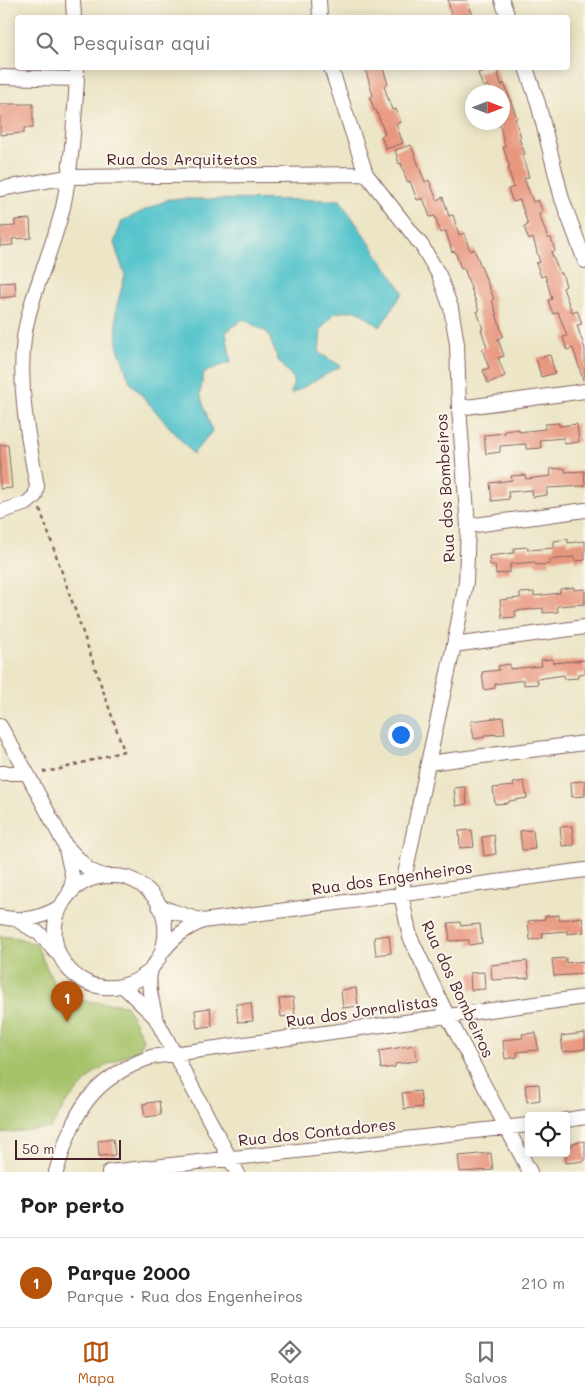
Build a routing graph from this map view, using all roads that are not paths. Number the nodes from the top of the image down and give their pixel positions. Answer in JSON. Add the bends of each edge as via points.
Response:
{"nodes":[{"id":1,"x":73,"y":0,"type":"edge"},
{"id":2,"x":319,"y":0,"type":"edge"},
{"id":3,"x":502,"y":0,"type":"edge"},
{"id":4,"x":74,"y":15,"type":"edge"},
{"id":5,"x":320,"y":15,"type":"edge"},
{"id":6,"x":507,"y":15,"type":"edge"},
{"id":7,"x":332,"y":70,"type":"edge"},
{"id":8,"x":527,"y":70,"type":"edge"},
{"id":9,"x":77,"y":73,"type":"edge"},
{"id":10,"x":0,"y":77,"type":"edge"},
{"id":11,"x":366,"y":174,"type":"junction"},
{"id":12,"x":68,"y":177,"type":"junction"},
{"id":13,"x":0,"y":189,"type":"edge"},
{"id":14,"x":585,"y":261,"type":"edge"},
{"id":15,"x":585,"y":391,"type":"edge"},
{"id":16,"x":459,"y":408,"type":"junction"},
{"id":17,"x":585,"y":510,"type":"edge"},
{"id":18,"x":0,"y":512,"type":"edge"},
{"id":19,"x":468,"y":526,"type":"junction"},
{"id":20,"x":585,"y":627,"type":"edge"},
{"id":21,"x":454,"y":645,"type":"junction"},
{"id":22,"x":0,"y":726,"type":"edge"},
{"id":23,"x":585,"y":743,"type":"edge"},
{"id":24,"x":428,"y":763,"type":"junction"},
{"id":25,"x":0,"y":773,"type":"edge"},
{"id":26,"x":27,"y":773,"type":"junction"},
{"id":27,"x":64,"y":845,"type":"junction"},
{"id":28,"x":585,"y":870,"type":"edge"},
{"id":29,"x":103,"y":876,"type":"junction"},
{"id":30,"x":70,"y":892,"type":"junction"},
{"id":31,"x":401,"y":894,"type":"junction"},
{"id":32,"x":159,"y":906,"type":"junction"},
{"id":33,"x":60,"y":907,"type":"junction"},
{"id":34,"x":0,"y":917,"type":"edge"},
{"id":35,"x":19,"y":921,"type":"junction"},
{"id":36,"x":203,"y":921,"type":"junction"},
{"id":37,"x":162,"y":951,"type":"junction"},
{"id":38,"x":58,"y":953,"type":"junction"},
{"id":39,"x":151,"y":970,"type":"junction"},
{"id":40,"x":123,"y":986,"type":"junction"},
{"id":41,"x":585,"y":997,"type":"edge"},
{"id":42,"x":448,"y":1017,"type":"junction"},
{"id":43,"x":156,"y":1019,"type":"junction"},
{"id":44,"x":174,"y":1054,"type":"junction"},
{"id":45,"x":585,"y":1117,"type":"edge"},
{"id":46,"x":570,"y":1119,"type":"edge"},
{"id":47,"x":525,"y":1126,"type":"edge"},
{"id":48,"x":507,"y":1128,"type":"junction"},
{"id":49,"x":231,"y":1159,"type":"junction"},
{"id":50,"x":56,"y":1172,"type":"edge"},
{"id":51,"x":110,"y":1172,"type":"edge"},
{"id":52,"x":238,"y":1172,"type":"edge"},
{"id":53,"x":530,"y":1172,"type":"edge"}],
"edges":[{"from":1,"to":4,"type":"street"},
{"from":2,"to":5,"type":"street"},
{"from":3,"to":6,"type":"street"},
{"from":7,"to":11,"type":"street","name":"Rua dos Bombeiros"},
{"from":8,"to":14,"type":"street","via":[[562,199]]},
{"from":9,"to":10,"type":"street"},
{"from":9,"to":12,"type":"street"},
{"from":11,"to":12,"type":"street","name":"Rua dos Arquitetos"},
{"from":11,"to":16,"type":"street","name":"Rua dos Bombeiros","via":[[422,246],[439,275],[451,308],[457,344]]},
{"from":12,"to":13,"type":"street","name":"Rua dos Arquitetos"},
{"from":12,"to":18,"type":"street","via":[[24,337],[23,401],[36,496],[27,503]]},
{"from":15,"to":16,"type":"street"},
{"from":16,"to":19,"type":"street","name":"Rua dos Bombeiros"},
{"from":17,"to":19,"type":"street"},
{"from":19,"to":21,"type":"street","name":"Rua dos Bombeiros","via":[[466,582]]},
{"from":20,"to":21,"type":"street"},
{"from":21,"to":24,"type":"street","name":"Rua dos Bombeiros"},
{"from":22,"to":26,"type":"street"},
{"from":23,"to":24,"type":"street"},
{"from":24,"to":31,"type":"street","name":"Rua dos Bombeiros"},
{"from":25,"to":26,"type":"street"},
{"from":26,"to":27,"type":"street"},
{"from":27,"to":29,"type":"street","via":[[89,870]]},
{"from":27,"to":30,"type":"street","via":[[73,879]]},
{"from":28,"to":31,"type":"street","name":"Rua dos Engenheiros"},
{"from":29,"to":30,"type":"street","via":[[91,878]]},
{"from":29,"to":32,"type":"street","via":[[120,876],[136,882],[150,892]]},
{"from":30,"to":33,"type":"street"},
{"from":31,"to":36,"type":"street","name":"Rua dos Engenheiros"},
{"from":31,"to":42,"type":"street","name":"Rua dos Bombeiros","via":[[410,937]]},
{"from":32,"to":36,"type":"street","name":"Rua dos Engenheiros"},
{"from":32,"to":37,"type":"street","via":[[166,936]]},
{"from":33,"to":35,"type":"street","via":[[45,916]]},
{"from":33,"to":38,"type":"street","via":[[55,917],[54,936]]},
{"from":34,"to":35,"type":"street"},
{"from":35,"to":38,"type":"street","via":[[40,934]]},
{"from":36,"to":37,"type":"street","name":"Rua dos Engenheiros","via":[[174,937]]},
{"from":37,"to":39,"type":"street"},
{"from":38,"to":40,"type":"street","via":[[78,978],[107,988]]},
{"from":39,"to":40,"type":"street"},
{"from":39,"to":43,"type":"street","via":[[150,992]]},
{"from":40,"to":43,"type":"street"},
{"from":41,"to":42,"type":"street","name":"Rua dos Jornalistas"},
{"from":42,"to":44,"type":"street","name":"Rua dos Jornalistas"},
{"from":42,"to":48,"type":"street","name":"Rua dos Bombeiros"},
{"from":43,"to":44,"type":"street"},
{"from":44,"to":49,"type":"street"},
{"from":44,"to":50,"type":"street","name":"Rua dos Jornalistas","via":[[134,1063],[92,1094],[80,1109]]},
{"from":45,"to":46,"type":"street"},
{"from":47,"to":48,"type":"street","name":"Rua dos Contadores"},
{"from":48,"to":49,"type":"street","name":"Rua dos Contadores"},
{"from":48,"to":53,"type":"street","name":"Rua dos Bombeiros"},
{"from":49,"to":51,"type":"street","name":"Rua dos Contadores"},
{"from":49,"to":52,"type":"street"}]}
